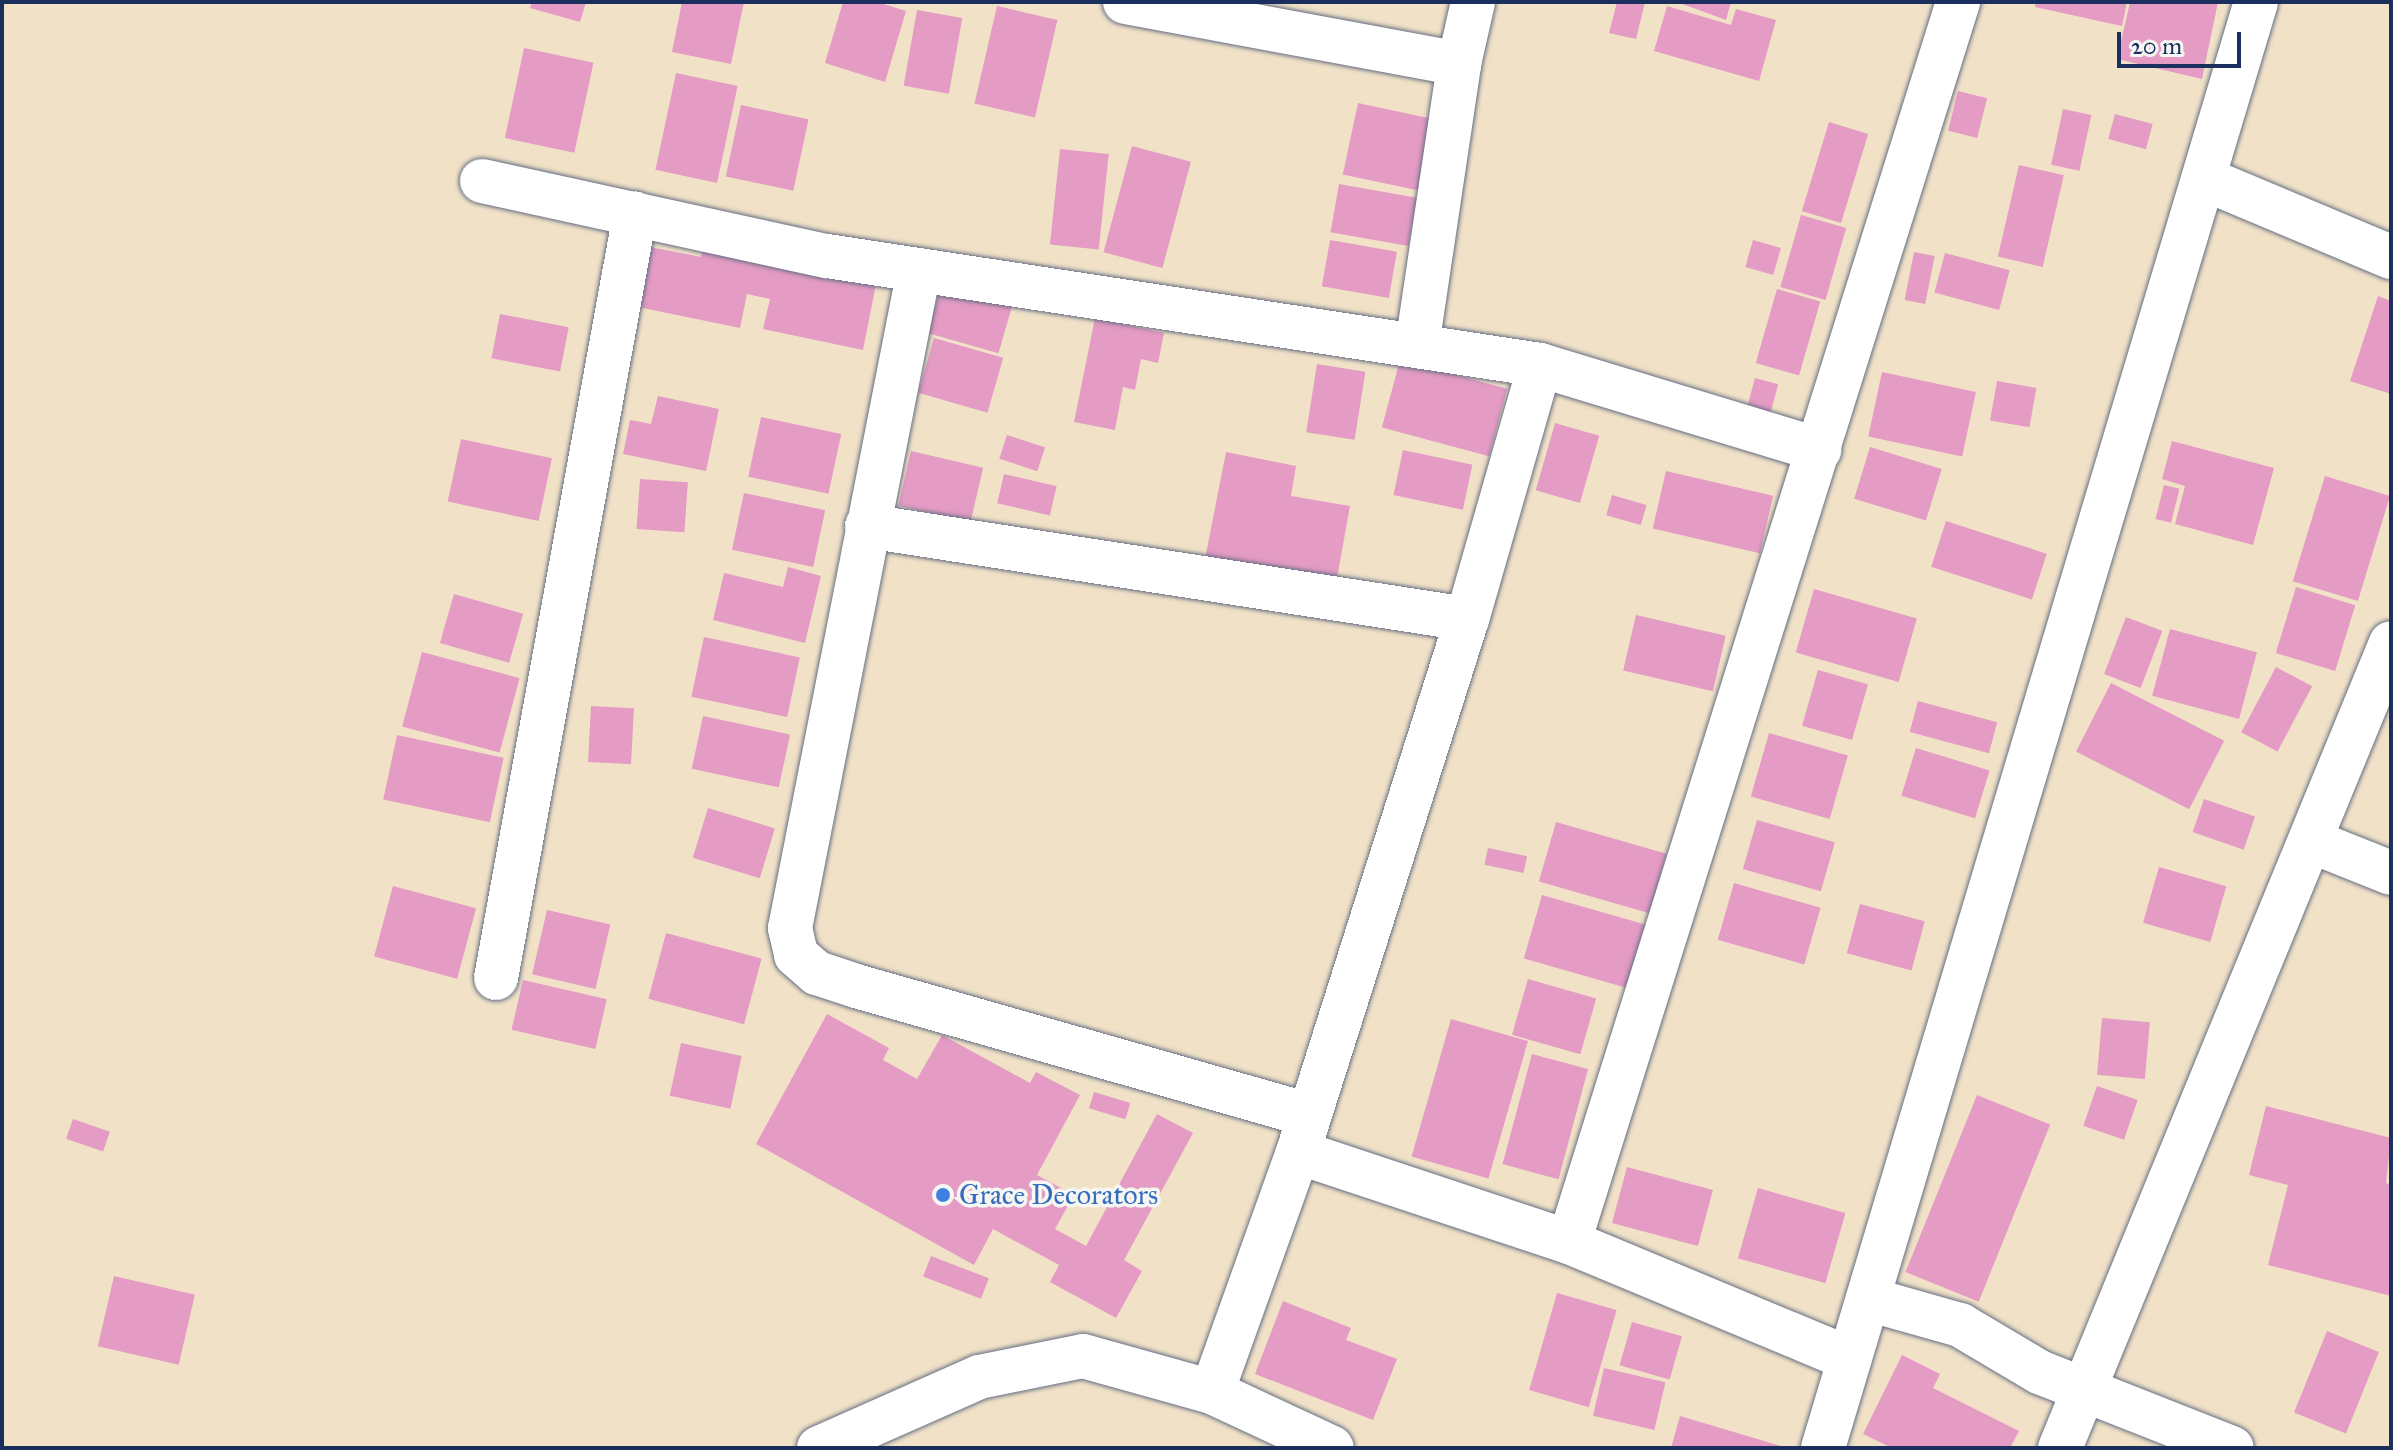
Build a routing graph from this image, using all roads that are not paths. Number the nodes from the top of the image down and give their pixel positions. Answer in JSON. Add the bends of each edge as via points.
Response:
{"nodes":[{"id":1,"x":1125,"y":2,"type":"edge"},
{"id":2,"x":1473,"y":2,"type":"edge"},
{"id":3,"x":1958,"y":2,"type":"edge"},
{"id":4,"x":2256,"y":2,"type":"edge"},
{"id":5,"x":1206,"y":9,"type":"edge"},
{"id":6,"x":1459,"y":64,"type":"junction"},
{"id":7,"x":2205,"y":179,"type":"junction"},
{"id":8,"x":482,"y":181,"type":"dead end"},
{"id":9,"x":635,"y":214,"type":"junction"},
{"id":10,"x":2391,"y":257,"type":"edge"},
{"id":11,"x":919,"y":270,"type":"junction"},
{"id":12,"x":1417,"y":346,"type":"junction"},
{"id":13,"x":1540,"y":365,"type":"junction"},
{"id":14,"x":1819,"y":450,"type":"junction"},
{"id":15,"x":867,"y":526,"type":"junction"},
{"id":16,"x":1467,"y":619,"type":"junction"},
{"id":17,"x":2391,"y":643,"type":"edge"},
{"id":18,"x":2311,"y":841,"type":"junction"},
{"id":19,"x":2391,"y":873,"type":"edge"},
{"id":20,"x":496,"y":978,"type":"dead end"},
{"id":21,"x":1303,"y":1134,"type":"junction"},
{"id":22,"x":1569,"y":1242,"type":"junction"},
{"id":23,"x":1868,"y":1299,"type":"junction"},
{"id":24,"x":1850,"y":1359,"type":"junction"},
{"id":25,"x":2085,"y":1388,"type":"junction"},
{"id":26,"x":1212,"y":1392,"type":"junction"},
{"id":27,"x":819,"y":1448,"type":"edge"},
{"id":28,"x":1332,"y":1448,"type":"edge"},
{"id":29,"x":1823,"y":1448,"type":"edge"},
{"id":30,"x":2060,"y":1448,"type":"edge"},
{"id":31,"x":2232,"y":1448,"type":"edge"}],
"edges":[{"from":1,"to":5,"type":"street"},
{"from":2,"to":6,"type":"street"},
{"from":3,"to":14,"type":"street"},
{"from":4,"to":7,"type":"street"},
{"from":5,"to":6,"type":"street"},
{"from":6,"to":12,"type":"street"},
{"from":7,"to":10,"type":"street"},
{"from":7,"to":23,"type":"street"},
{"from":8,"to":9,"type":"street"},
{"from":9,"to":11,"type":"street","via":[[827,256]]},
{"from":9,"to":20,"type":"street"},
{"from":11,"to":12,"type":"street"},
{"from":11,"to":15,"type":"street"},
{"from":12,"to":13,"type":"street"},
{"from":13,"to":14,"type":"street"},
{"from":13,"to":16,"type":"street"},
{"from":14,"to":22,"type":"street"},
{"from":15,"to":16,"type":"street"},
{"from":15,"to":21,"type":"street","via":[[790,928],[796,955],[817,973]]},
{"from":16,"to":21,"type":"street"},
{"from":17,"to":18,"type":"street"},
{"from":18,"to":19,"type":"street"},
{"from":18,"to":25,"type":"street"},
{"from":21,"to":22,"type":"street"},
{"from":21,"to":26,"type":"street"},
{"from":22,"to":24,"type":"street"},
{"from":23,"to":24,"type":"street"},
{"from":23,"to":25,"type":"street","via":[[1960,1325],[2039,1372]]},
{"from":24,"to":29,"type":"street"},
{"from":25,"to":30,"type":"street"},
{"from":25,"to":31,"type":"street"},
{"from":26,"to":27,"type":"street","via":[[1083,1356],[979,1377]]},
{"from":26,"to":28,"type":"street"}]}
